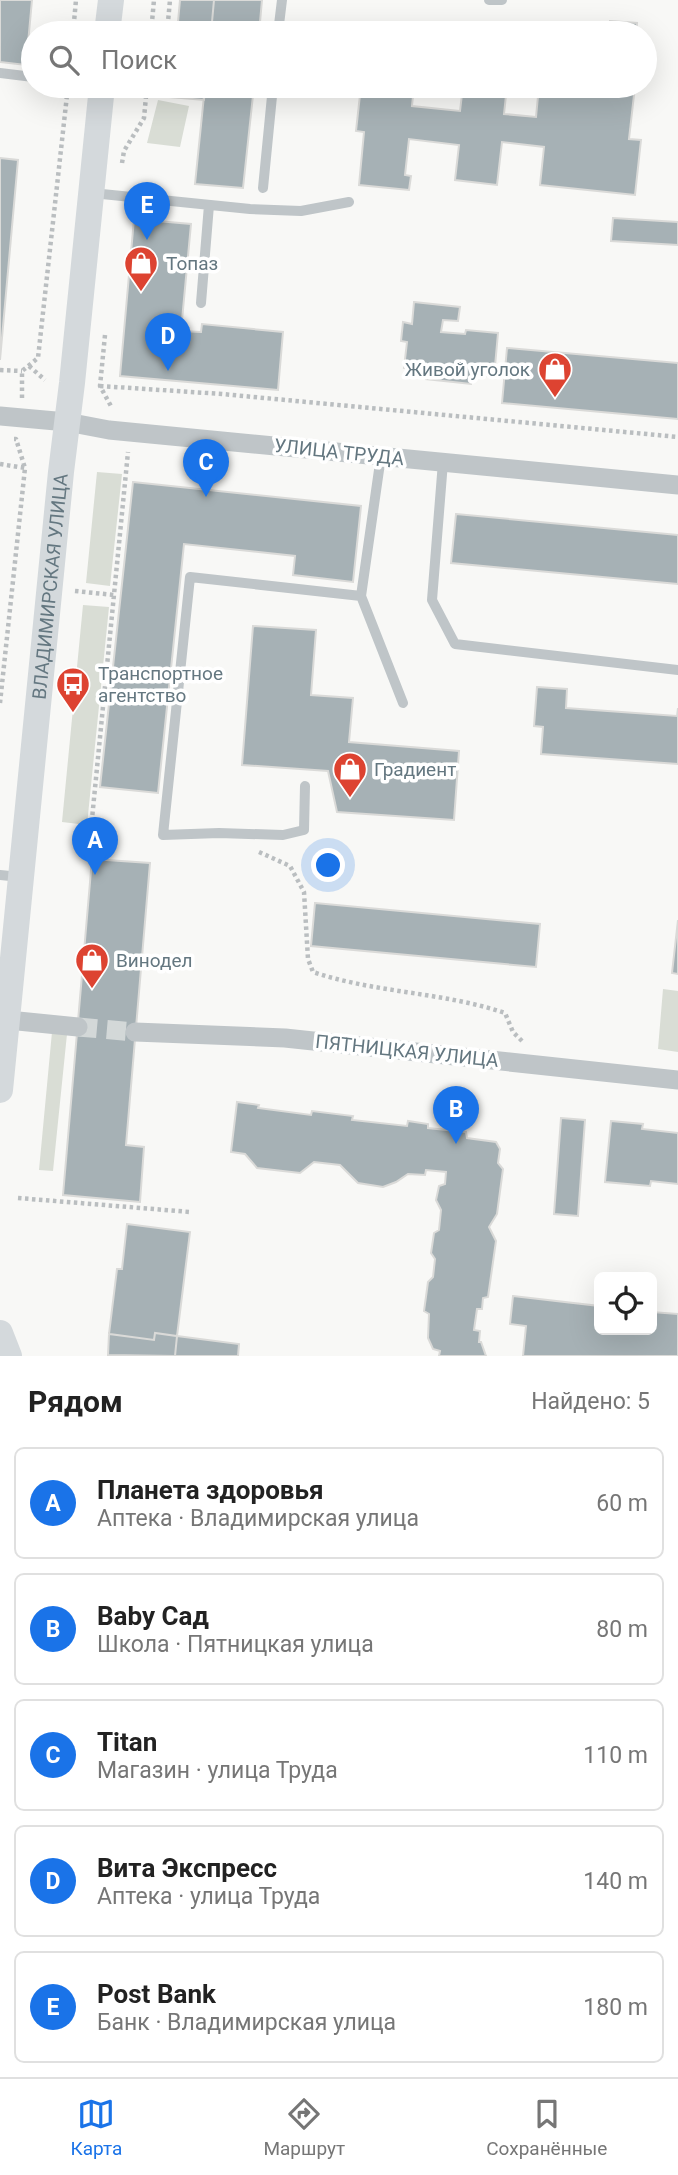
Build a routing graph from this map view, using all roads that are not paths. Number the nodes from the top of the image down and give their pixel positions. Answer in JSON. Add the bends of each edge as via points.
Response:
{"nodes":[{"id":1,"x":111,"y":0,"type":"edge"},
{"id":2,"x":282,"y":0,"type":"edge"},
{"id":3,"x":489,"y":0,"type":"edge"},
{"id":4,"x":502,"y":0,"type":"edge"},
{"id":5,"x":108,"y":21,"type":"edge"},
{"id":6,"x":279,"y":21,"type":"edge"},
{"id":7,"x":0,"y":73,"type":"edge"},
{"id":8,"x":21,"y":76,"type":"edge"},
{"id":9,"x":102,"y":98,"type":"edge"},
{"id":10,"x":272,"y":98,"type":"edge"},
{"id":11,"x":263,"y":188,"type":"dead end"},
{"id":12,"x":104,"y":194,"type":"junction"},
{"id":13,"x":349,"y":202,"type":"dead end"},
{"id":14,"x":209,"y":205,"type":"junction"},
{"id":15,"x":201,"y":303,"type":"dead end"},
{"id":16,"x":0,"y":416,"type":"edge"},
{"id":17,"x":67,"y":422,"type":"junction"},
{"id":18,"x":381,"y":456,"type":"junction"},
{"id":19,"x":443,"y":462,"type":"junction"},
{"id":20,"x":678,"y":485,"type":"edge"},
{"id":21,"x":360,"y":596,"type":"junction"},
{"id":22,"x":678,"y":670,"type":"edge"},
{"id":23,"x":403,"y":703,"type":"dead end"},
{"id":24,"x":305,"y":786,"type":"dead end"},
{"id":25,"x":11,"y":876,"type":"edge"},
{"id":26,"x":8,"y":1020,"type":"junction"},
{"id":27,"x":78,"y":1027,"type":"tunnel mouth"},
{"id":28,"x":140,"y":1033,"type":"tunnel mouth"},
{"id":29,"x":678,"y":1080,"type":"edge"},
{"id":30,"x":0,"y":1090,"type":"edge"},
{"id":31,"x":0,"y":1333,"type":"edge"},
{"id":32,"x":9,"y":1356,"type":"edge"}],
"edges":[{"from":1,"to":5,"type":"main road"},
{"from":2,"to":6,"type":"lane"},
{"from":3,"to":4,"type":"lane"},
{"from":7,"to":8,"type":"lane"},
{"from":9,"to":12,"type":"main road","name":"ВЛАДИМИРСКАЯ УЛИЦА"},
{"from":10,"to":11,"type":"lane"},
{"from":12,"to":14,"type":"lane"},
{"from":12,"to":17,"type":"main road","name":"ВЛАДИМИРСКАЯ УЛИЦА"},
{"from":13,"to":14,"type":"lane","via":[[301,211]]},
{"from":14,"to":15,"type":"lane"},
{"from":16,"to":17,"type":"street","name":"УЛИЦА ТРУДА"},
{"from":17,"to":18,"type":"street","name":"УЛИЦА ТРУДА"},
{"from":17,"to":25,"type":"main road","name":"ВЛАДИМИРСКАЯ УЛИЦА"},
{"from":18,"to":19,"type":"street","name":"УЛИЦА ТРУДА"},
{"from":18,"to":21,"type":"lane"},
{"from":19,"to":20,"type":"street","name":"УЛИЦА ТРУДА"},
{"from":19,"to":22,"type":"lane","via":[[432,600],[455,644]]},
{"from":21,"to":23,"type":"lane"},
{"from":21,"to":24,"type":"lane","via":[[190,577],[163,835],[283,835],[303,830]]},
{"from":25,"to":26,"type":"main road","name":"ВЛАДИМИРСКАЯ УЛИЦА"},
{"from":26,"to":27,"type":"street"},
{"from":26,"to":30,"type":"main road","name":"ВЛАДИМИРСКАЯ УЛИЦА"},
{"from":28,"to":29,"type":"street","name":"ПЯТНИЦКАЯ УЛИЦА","via":[[285,1038]]},
{"from":31,"to":32,"type":"main road"}]}
